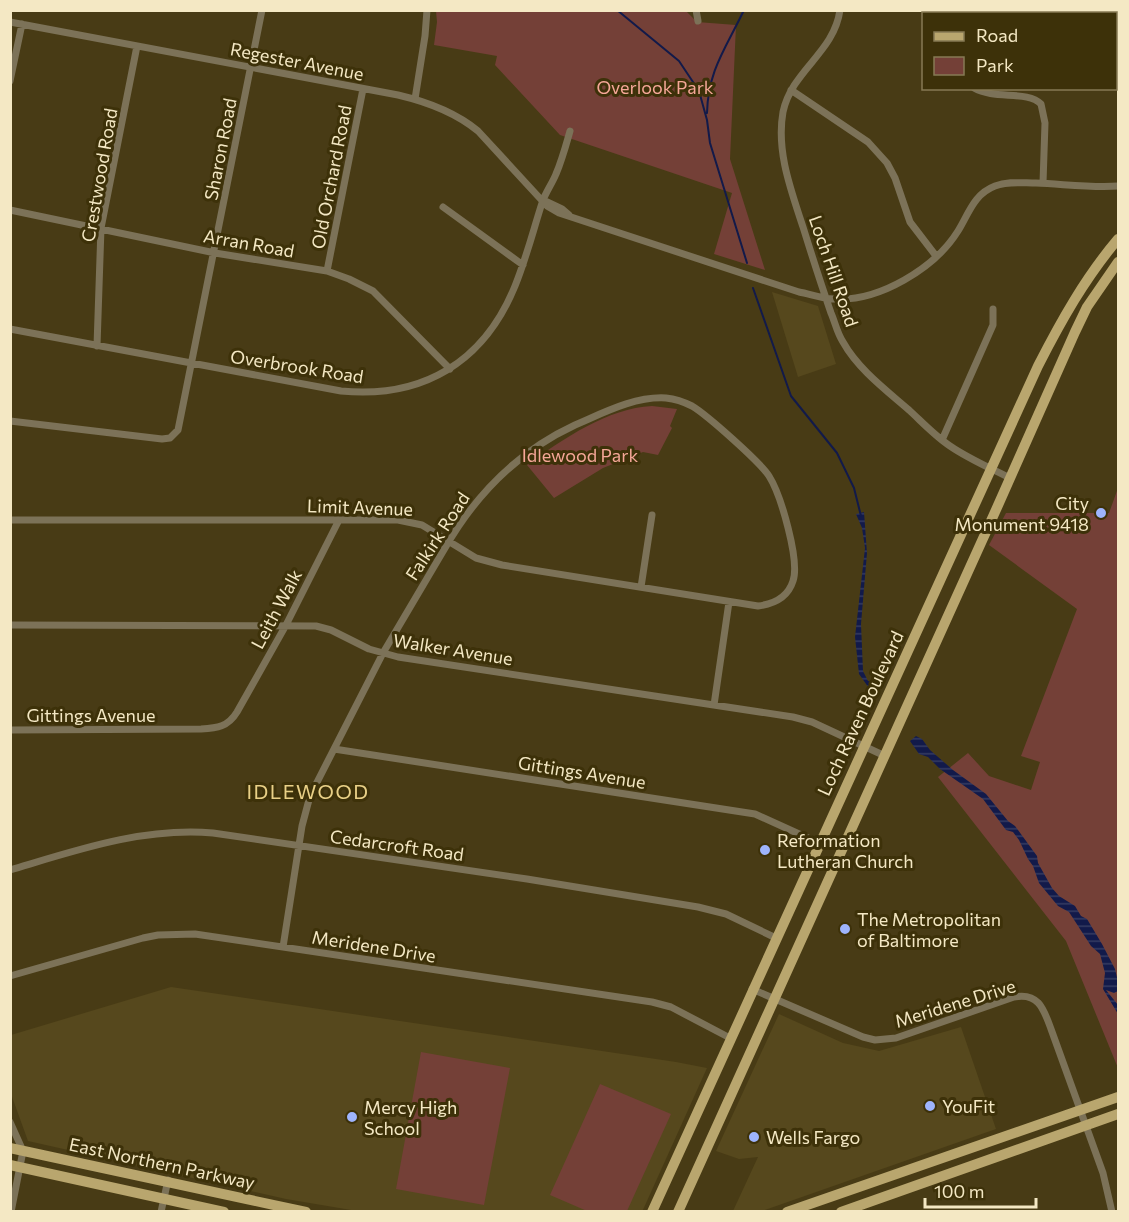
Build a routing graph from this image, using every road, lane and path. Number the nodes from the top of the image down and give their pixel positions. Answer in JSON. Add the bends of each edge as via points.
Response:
{"nodes":[{"id":1,"x":262,"y":10,"type":"edge"},
{"id":2,"x":427,"y":10,"type":"edge"},
{"id":3,"x":696,"y":10,"type":"edge"},
{"id":4,"x":840,"y":10,"type":"edge"},
{"id":5,"x":698,"y":21,"type":"dead end"},
{"id":6,"x":10,"y":22,"type":"edge"},
{"id":7,"x":22,"y":24,"type":"junction"},
{"id":8,"x":137,"y":46,"type":"junction"},
{"id":9,"x":251,"y":68,"type":"junction"},
{"id":10,"x":10,"y":81,"type":"edge"},
{"id":11,"x":363,"y":89,"type":"junction"},
{"id":12,"x":791,"y":90,"type":"junction"},
{"id":13,"x":980,"y":90,"type":"edge"},
{"id":14,"x":415,"y":99,"type":"junction"},
{"id":15,"x":570,"y":131,"type":"dead end"},
{"id":16,"x":1043,"y":183,"type":"junction"},
{"id":17,"x":1118,"y":186,"type":"edge"},
{"id":18,"x":543,"y":200,"type":"junction"},
{"id":19,"x":443,"y":207,"type":"dead end"},
{"id":20,"x":10,"y":210,"type":"edge"},
{"id":21,"x":101,"y":228,"type":"junction"},
{"id":22,"x":1119,"y":239,"type":"edge"},
{"id":23,"x":1119,"y":250,"type":"edge"},
{"id":24,"x":215,"y":253,"type":"junction"},
{"id":25,"x":936,"y":256,"type":"junction"},
{"id":26,"x":1119,"y":262,"type":"edge"},
{"id":27,"x":523,"y":265,"type":"junction"},
{"id":28,"x":327,"y":271,"type":"junction"},
{"id":29,"x":1110,"y":273,"type":"junction"},
{"id":30,"x":825,"y":297,"type":"junction"},
{"id":31,"x":993,"y":309,"type":"dead end"},
{"id":32,"x":10,"y":329,"type":"edge"},
{"id":33,"x":97,"y":346,"type":"junction"},
{"id":34,"x":192,"y":364,"type":"junction"},
{"id":35,"x":450,"y":369,"type":"junction"},
{"id":36,"x":1013,"y":420,"type":"junction"},
{"id":37,"x":10,"y":421,"type":"edge"},
{"id":38,"x":1034,"y":426,"type":"junction"},
{"id":39,"x":942,"y":440,"type":"junction"},
{"id":40,"x":991,"y":468,"type":"junction"},
{"id":41,"x":1010,"y":478,"type":"junction"},
{"id":42,"x":652,"y":515,"type":"dead end"},
{"id":43,"x":10,"y":520,"type":"edge"},
{"id":44,"x":339,"y":520,"type":"junction"},
{"id":45,"x":448,"y":542,"type":"junction"},
{"id":46,"x":793,"y":583,"type":"joint"},
{"id":47,"x":641,"y":587,"type":"junction"},
{"id":48,"x":729,"y":602,"type":"junction"},
{"id":49,"x":10,"y":625,"type":"edge"},
{"id":50,"x":286,"y":625,"type":"junction"},
{"id":51,"x":383,"y":653,"type":"junction"},
{"id":52,"x":714,"y":705,"type":"junction"},
{"id":53,"x":237,"y":712,"type":"joint"},
{"id":54,"x":10,"y":730,"type":"edge"},
{"id":55,"x":864,"y":745,"type":"junction"},
{"id":56,"x":334,"y":749,"type":"junction"},
{"id":57,"x":885,"y":756,"type":"junction"},
{"id":58,"x":819,"y":843,"type":"junction"},
{"id":59,"x":299,"y":845,"type":"junction"},
{"id":60,"x":10,"y":870,"type":"edge"},
{"id":61,"x":776,"y":938,"type":"junction"},
{"id":62,"x":283,"y":947,"type":"junction"},
{"id":63,"x":10,"y":976,"type":"edge"},
{"id":64,"x":752,"y":989,"type":"junction"},
{"id":65,"x":774,"y":999,"type":"junction"},
{"id":66,"x":730,"y":1038,"type":"junction"},
{"id":67,"x":1119,"y":1097,"type":"edge"},
{"id":68,"x":1080,"y":1110,"type":"junction"},
{"id":69,"x":1119,"y":1114,"type":"edge"},
{"id":70,"x":10,"y":1122,"type":"edge"},
{"id":71,"x":1086,"y":1126,"type":"junction"},
{"id":72,"x":10,"y":1148,"type":"edge"},
{"id":73,"x":23,"y":1151,"type":"junction"},
{"id":74,"x":15,"y":1166,"type":"edge"},
{"id":75,"x":168,"y":1180,"type":"junction"},
{"id":76,"x":164,"y":1199,"type":"junction"},
{"id":77,"x":11,"y":1212,"type":"edge"},
{"id":78,"x":161,"y":1212,"type":"edge"},
{"id":79,"x":224,"y":1212,"type":"edge"},
{"id":80,"x":306,"y":1212,"type":"edge"},
{"id":81,"x":652,"y":1212,"type":"edge"},
{"id":82,"x":678,"y":1212,"type":"edge"},
{"id":83,"x":787,"y":1212,"type":"edge"},
{"id":84,"x":841,"y":1212,"type":"edge"},
{"id":85,"x":1112,"y":1212,"type":"edge"}],
"edges":[{"from":1,"to":9,"type":"street","name":"Sharon Road"},
{"from":2,"to":14,"type":"street"},
{"from":3,"to":5,"type":"street"},
{"from":4,"to":12,"type":"street","name":"Loch Hill Road","via":[[830,41]]},
{"from":6,"to":7,"type":"street","name":"Regester Avenue"},
{"from":7,"to":8,"type":"street","name":"Regester Avenue"},
{"from":7,"to":10,"type":"street"},
{"from":8,"to":9,"type":"street","name":"Regester Avenue"},
{"from":8,"to":21,"type":"street","name":"Crestwood Road"},
{"from":9,"to":11,"type":"street","name":"Regester Avenue"},
{"from":9,"to":24,"type":"street","name":"Sharon Road"},
{"from":11,"to":14,"type":"street","name":"Regester Avenue"},
{"from":11,"to":28,"type":"street","name":"Old Orchard Road"},
{"from":12,"to":25,"type":"street","via":[[876,150],[895,178],[910,222]]},
{"from":12,"to":30,"type":"street","name":"Loch Hill Road","via":[[782,122],[783,160]]},
{"from":13,"to":16,"type":"street","via":[[1032,98],[1041,104],[1045,123]]},
{"from":14,"to":18,"type":"street","name":"Regester Avenue","via":[[436,105],[470,124]]},
{"from":15,"to":18,"type":"street","name":"Overbrook Road"},
{"from":16,"to":17,"type":"street","name":"Regester Avenue"},
{"from":16,"to":25,"type":"street","name":"Regester Avenue","via":[[1003,184],[984,192]]},
{"from":18,"to":27,"type":"street","name":"Overbrook Road"},
{"from":18,"to":30,"type":"street","name":"Regester Avenue","via":[[559,213]]},
{"from":19,"to":27,"type":"street"},
{"from":20,"to":21,"type":"street","name":"Arran Road"},
{"from":21,"to":24,"type":"street","name":"Arran Road"},
{"from":21,"to":33,"type":"street","name":"Crestwood Road"},
{"from":22,"to":36,"type":"main road","name":"Loch Raven Boulevard","via":[[1062,319]]},
{"from":23,"to":29,"type":"main road","via":[[1112,257]]},
{"from":24,"to":28,"type":"street","name":"Arran Road"},
{"from":24,"to":34,"type":"street","name":"Sharon Road"},
{"from":25,"to":30,"type":"street","name":"Regester Avenue","via":[[897,284],[879,291],[847,299]]},
{"from":26,"to":29,"type":"main road"},
{"from":27,"to":35,"type":"street","name":"Overbrook Road","via":[[498,320]]},
{"from":28,"to":35,"type":"street","name":"Arran Road","via":[[373,291]]},
{"from":29,"to":38,"type":"main road","via":[[1087,307]]},
{"from":30,"to":39,"type":"street","name":"Loch Hill Road","via":[[842,341],[853,356]]},
{"from":31,"to":39,"type":"street","via":[[993,325]]},
{"from":32,"to":33,"type":"street","name":"Overbrook Road"},
{"from":33,"to":34,"type":"street","name":"Overbrook Road"},
{"from":34,"to":35,"type":"street","name":"Overbrook Road","via":[[364,393],[424,383]]},
{"from":34,"to":37,"type":"street","name":"Sharon Road","via":[[178,430],[166,439]]},
{"from":36,"to":38,"type":"main road","via":[[1028,419]]},
{"from":36,"to":40,"type":"main road","name":"Loch Raven Boulevard"},
{"from":38,"to":41,"type":"main road"},
{"from":39,"to":40,"type":"street","name":"Loch Hill Road"},
{"from":40,"to":41,"type":"street","name":"Loch Hill Road"},
{"from":40,"to":55,"type":"main road","name":"Loch Raven Boulevard"},
{"from":41,"to":57,"type":"main road"},
{"from":42,"to":47,"type":"street"},
{"from":43,"to":44,"type":"street","name":"Limit Avenue"},
{"from":44,"to":45,"type":"street","name":"Limit Avenue","via":[[413,522]]},
{"from":44,"to":50,"type":"street","name":"Leith Walk"},
{"from":45,"to":46,"type":"street","name":"Falkirk Road","via":[[495,480],[542,444],[634,402],[673,399],[704,415],[771,479],[789,535],[795,570]]},
{"from":45,"to":47,"type":"street","name":"Limit Avenue","via":[[476,558],[502,565]]},
{"from":45,"to":51,"type":"street","name":"Falkirk Road"},
{"from":46,"to":48,"type":"street","name":"Limit Avenue","via":[[782,597],[767,605]]},
{"from":47,"to":48,"type":"street","name":"Limit Avenue"},
{"from":48,"to":52,"type":"street"},
{"from":49,"to":50,"type":"street","name":"Walker Avenue"},
{"from":50,"to":51,"type":"street","name":"Walker Avenue","via":[[331,630]]},
{"from":50,"to":53,"type":"street","name":"Leith Walk"},
{"from":51,"to":52,"type":"street","name":"Walker Avenue"},
{"from":51,"to":56,"type":"street","name":"Falkirk Road"},
{"from":52,"to":55,"type":"street","name":"Walker Avenue","via":[[801,718]]},
{"from":53,"to":54,"type":"street","name":"Gittings Avenue","via":[[222,727],[201,729]]},
{"from":55,"to":57,"type":"street","name":"Walker Avenue"},
{"from":55,"to":58,"type":"main road","name":"Loch Raven Boulevard"},
{"from":56,"to":58,"type":"street","name":"Gittings Avenue","via":[[755,814]]},
{"from":56,"to":59,"type":"street","name":"Falkirk Road","via":[[310,796]]},
{"from":57,"to":65,"type":"main road"},
{"from":58,"to":61,"type":"main road","name":"Loch Raven Boulevard"},
{"from":59,"to":60,"type":"street","name":"Cedarcroft Road","via":[[213,833],[158,833],[110,841]]},
{"from":59,"to":61,"type":"street","name":"Cedarcroft Road","via":[[698,907],[726,914]]},
{"from":59,"to":62,"type":"street","name":"Falkirk Road"},
{"from":61,"to":64,"type":"main road","name":"Loch Raven Boulevard"},
{"from":62,"to":63,"type":"street","name":"Meridene Drive","via":[[195,934],[158,935]]},
{"from":62,"to":66,"type":"street","name":"Meridene Drive","via":[[652,1002],[671,1007]]},
{"from":64,"to":65,"type":"street","name":"Meridene Drive"},
{"from":64,"to":66,"type":"main road","name":"Loch Raven Boulevard"},
{"from":65,"to":68,"type":"street","name":"Meridene Drive","via":[[875,1040],[896,1038],[1014,997],[1033,998],[1048,1021]]},
{"from":65,"to":82,"type":"main road"},
{"from":66,"to":81,"type":"main road","name":"Loch Raven Boulevard"},
{"from":67,"to":68,"type":"main road"},
{"from":68,"to":71,"type":"street"},
{"from":68,"to":83,"type":"main road"},
{"from":69,"to":71,"type":"main road"},
{"from":70,"to":73,"type":"street"},
{"from":71,"to":84,"type":"main road"},
{"from":71,"to":85,"type":"street"},
{"from":72,"to":73,"type":"main road","name":"East Northern Parkway"},
{"from":73,"to":74,"type":"street"},
{"from":73,"to":75,"type":"main road","name":"East Northern Parkway"},
{"from":74,"to":76,"type":"main road","name":"East Northern Parkway"},
{"from":74,"to":77,"type":"street"},
{"from":75,"to":76,"type":"street"},
{"from":75,"to":80,"type":"main road","name":"East Northern Parkway"},
{"from":76,"to":78,"type":"street"},
{"from":76,"to":79,"type":"main road","name":"East Northern Parkway"}]}
